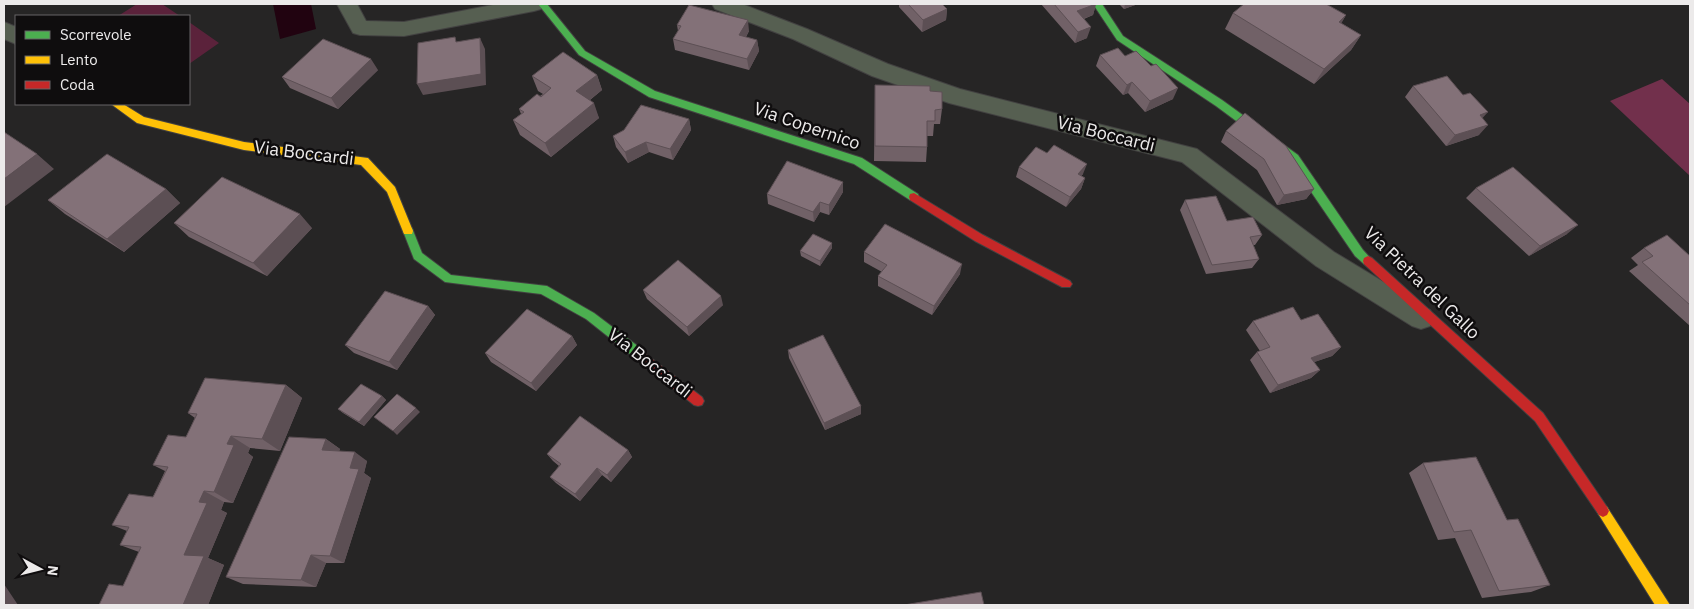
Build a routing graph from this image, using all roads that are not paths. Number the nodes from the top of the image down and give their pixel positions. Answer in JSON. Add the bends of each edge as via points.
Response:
{"nodes":[{"id":1,"x":347,"y":4,"type":"edge"},
{"id":2,"x":534,"y":4,"type":"edge"},
{"id":3,"x":542,"y":4,"type":"edge"},
{"id":4,"x":722,"y":4,"type":"edge"},
{"id":5,"x":1097,"y":4,"type":"edge"},
{"id":6,"x":4,"y":29,"type":"edge"},
{"id":7,"x":15,"y":36,"type":"edge"},
{"id":8,"x":118,"y":105,"type":"edge"},
{"id":9,"x":1066,"y":284,"type":"dead end"},
{"id":10,"x":1453,"y":338,"type":"junction"},
{"id":11,"x":698,"y":401,"type":"dead end"},
{"id":12,"x":1663,"y":605,"type":"edge"}],
"edges":[{"from":1,"to":2,"type":"street","via":[[360,28],[404,29]]},
{"from":3,"to":9,"type":"street","name":"Via Copernico","via":[[582,53],[652,94],[858,161],[979,238]]},
{"from":4,"to":10,"type":"street","name":"Via Boccardi","via":[[880,70],[957,97],[1189,155],[1325,259]]},
{"from":5,"to":10,"type":"street","name":"Via Pietra del Gallo","via":[[1120,38],[1219,103],[1294,158],[1359,253]]},
{"from":6,"to":7,"type":"street"},
{"from":8,"to":11,"type":"street","name":"Via Boccardi","via":[[141,120],[244,146],[364,161],[390,190],[418,256],[449,279],[543,288],[590,316]]},
{"from":10,"to":12,"type":"street","name":"Via Pietra del Gallo","via":[[1539,417]]}]}
